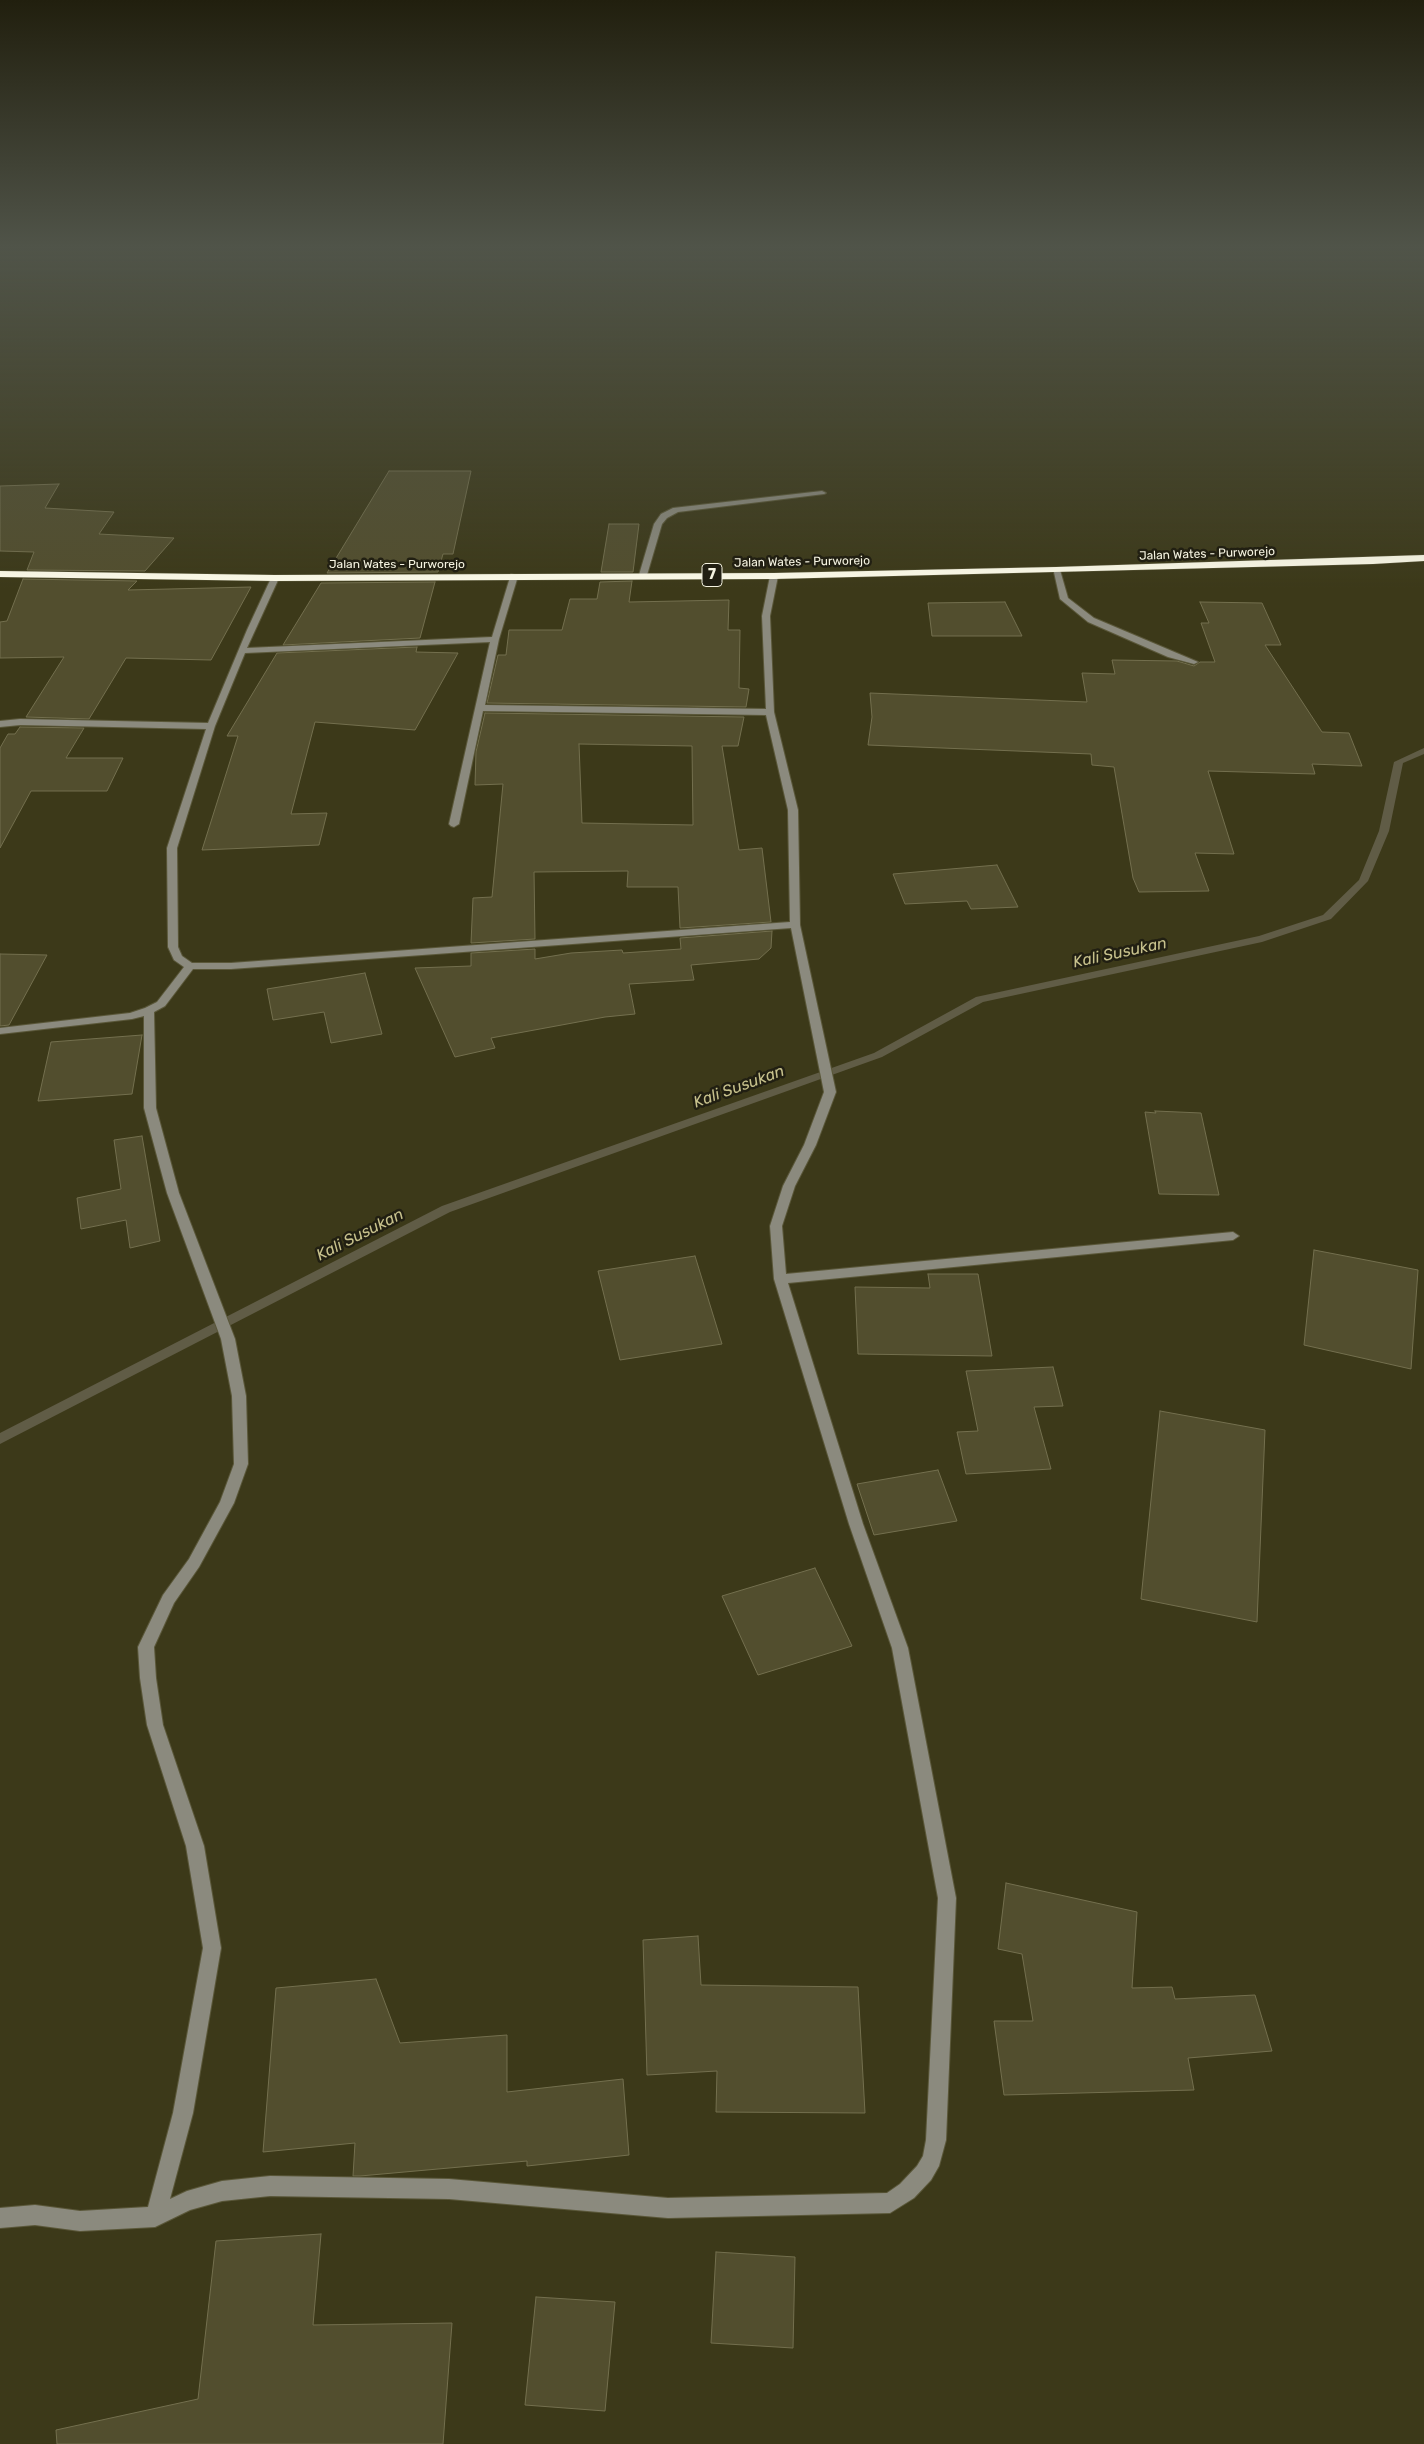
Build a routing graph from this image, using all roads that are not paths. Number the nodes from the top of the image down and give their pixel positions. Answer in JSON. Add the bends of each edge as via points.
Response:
{"nodes":[{"id":1,"x":822,"y":492,"type":"dead end"},
{"id":2,"x":1424,"y":558,"type":"edge"},
{"id":3,"x":1056,"y":570,"type":"junction"},
{"id":4,"x":0,"y":574,"type":"edge"},
{"id":5,"x":643,"y":575,"type":"junction"},
{"id":6,"x":514,"y":576,"type":"junction"},
{"id":7,"x":774,"y":576,"type":"junction"},
{"id":8,"x":275,"y":578,"type":"junction"},
{"id":9,"x":495,"y":639,"type":"junction"},
{"id":10,"x":243,"y":651,"type":"junction"},
{"id":11,"x":1194,"y":662,"type":"dead end"},
{"id":12,"x":480,"y":708,"type":"junction"},
{"id":13,"x":770,"y":712,"type":"junction"},
{"id":14,"x":0,"y":724,"type":"edge"},
{"id":15,"x":211,"y":726,"type":"junction"},
{"id":16,"x":454,"y":824,"type":"dead end"},
{"id":17,"x":795,"y":925,"type":"junction"},
{"id":18,"x":190,"y":966,"type":"junction"},
{"id":19,"x":149,"y":1010,"type":"junction"},
{"id":20,"x":0,"y":1031,"type":"edge"},
{"id":21,"x":1233,"y":1236,"type":"dead end"},
{"id":22,"x":780,"y":1279,"type":"junction"},
{"id":23,"x":154,"y":2217,"type":"junction"},
{"id":24,"x":0,"y":2218,"type":"edge"}],
"edges":[{"from":1,"to":5,"type":"street","via":[[676,510],[664,516],[658,524]]},
{"from":2,"to":3,"type":"highway","name":"Jalan Wates - Purworejo","number":"7"},
{"from":3,"to":7,"type":"highway","name":"Jalan Wates - Purworejo","number":"7"},
{"from":3,"to":11,"type":"street","via":[[1064,599],[1091,620]]},
{"from":4,"to":8,"type":"highway","name":"Jalan Wates - Purworejo","number":"7"},
{"from":5,"to":6,"type":"highway","name":"Jalan Wates - Purworejo","number":"7"},
{"from":5,"to":7,"type":"highway","name":"Jalan Wates - Purworejo","number":"7"},
{"from":6,"to":8,"type":"highway","name":"Jalan Wates - Purworejo","number":"7"},
{"from":6,"to":9,"type":"street"},
{"from":7,"to":13,"type":"street","via":[[766,616]]},
{"from":8,"to":10,"type":"street"},
{"from":9,"to":10,"type":"street"},
{"from":9,"to":12,"type":"street"},
{"from":10,"to":15,"type":"street"},
{"from":12,"to":13,"type":"street"},
{"from":12,"to":16,"type":"street"},
{"from":13,"to":17,"type":"street","via":[[793,810]]},
{"from":14,"to":15,"type":"street"},
{"from":15,"to":18,"type":"street","via":[[172,848],[174,947],[178,958]]},
{"from":17,"to":18,"type":"street","via":[[231,966]]},
{"from":17,"to":22,"type":"street","via":[[830,1092],[810,1145],[789,1186],[776,1226]]},
{"from":18,"to":19,"type":"street","via":[[161,1004]]},
{"from":19,"to":20,"type":"street","via":[[132,1016]]},
{"from":19,"to":23,"type":"street","via":[[150,1108],[173,1193],[228,1339],[239,1396],[241,1464],[227,1502],[194,1563],[168,1599],[146,1647],[155,1725],[195,1846],[212,1948],[183,2113]]},
{"from":21,"to":22,"type":"street"},
{"from":22,"to":23,"type":"street","via":[[856,1524],[900,1648],[947,1898],[936,2140],[932,2159],[924,2173],[890,2203],[668,2208],[449,2189],[270,2186],[222,2191],[187,2201]]},
{"from":23,"to":24,"type":"street","via":[[80,2221],[35,2215]]}]}
